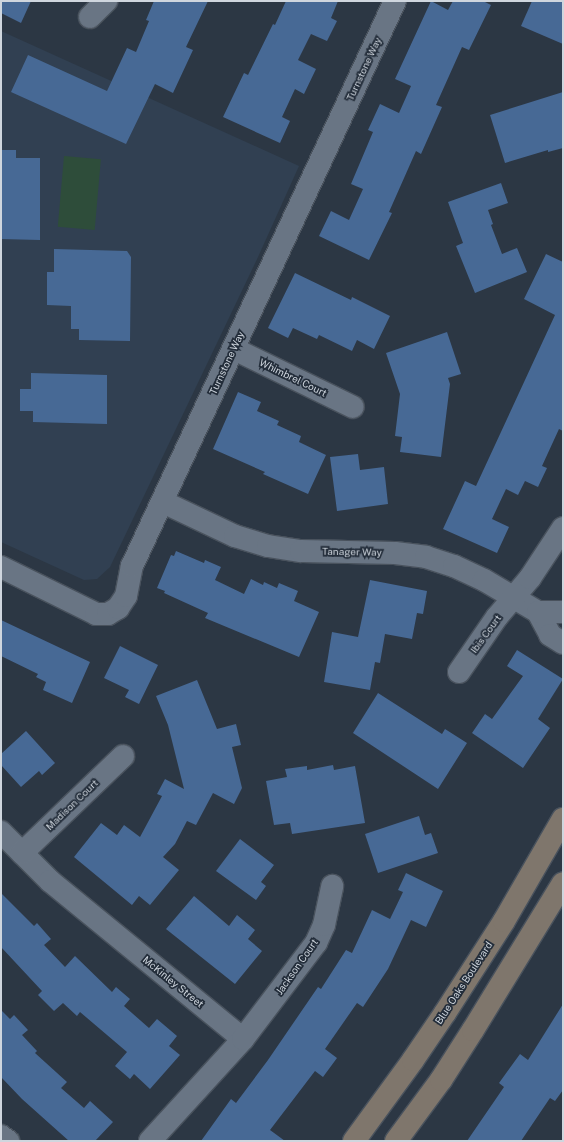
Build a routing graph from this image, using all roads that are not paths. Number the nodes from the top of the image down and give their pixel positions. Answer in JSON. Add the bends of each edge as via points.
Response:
{"nodes":[{"id":1,"x":106,"y":1,"type":"edge"},
{"id":2,"x":395,"y":1,"type":"edge"},
{"id":3,"x":90,"y":17,"type":"dead end"},
{"id":4,"x":234,"y":349,"type":"junction"},
{"id":5,"x":353,"y":407,"type":"dead end"},
{"id":6,"x":163,"y":502,"type":"junction"},
{"id":7,"x":563,"y":528,"type":"edge"},
{"id":8,"x":1,"y":567,"type":"edge"},
{"id":9,"x":515,"y":597,"type":"junction"},
{"id":10,"x":538,"y":612,"type":"junction"},
{"id":11,"x":563,"y":612,"type":"edge"},
{"id":12,"x":563,"y":643,"type":"edge"},
{"id":13,"x":460,"y":672,"type":"dead end"},
{"id":14,"x":123,"y":756,"type":"dead end"},
{"id":15,"x":563,"y":819,"type":"edge"},
{"id":16,"x":1,"y":832,"type":"edge"},
{"id":17,"x":22,"y":853,"type":"junction"},
{"id":18,"x":563,"y":883,"type":"edge"},
{"id":19,"x":332,"y":886,"type":"dead end"},
{"id":20,"x":243,"y":1039,"type":"junction"},
{"id":21,"x":1,"y":1136,"type":"edge"},
{"id":22,"x":8,"y":1141,"type":"edge"},
{"id":23,"x":150,"y":1141,"type":"edge"},
{"id":24,"x":354,"y":1141,"type":"edge"},
{"id":25,"x":396,"y":1141,"type":"edge"}],
"edges":[{"from":1,"to":3,"type":"street"},
{"from":2,"to":4,"type":"street","name":"Turnstone Way"},
{"from":4,"to":5,"type":"street","name":"Whimbrel Court"},
{"from":4,"to":6,"type":"street","name":"Turnstone Way"},
{"from":6,"to":8,"type":"street","name":"Turnstone Way","via":[[132,566],[126,596],[118,608],[108,614],[96,614],[85,610]]},
{"from":6,"to":9,"type":"street","name":"Tanager Way","via":[[235,536],[268,546],[302,551],[395,553],[426,558],[454,566]]},
{"from":7,"to":9,"type":"street","name":"Ibis Court"},
{"from":9,"to":10,"type":"street","name":"Tanager Way"},
{"from":9,"to":13,"type":"street","name":"Ibis Court","via":[[497,617]]},
{"from":10,"to":11,"type":"street"},
{"from":10,"to":12,"type":"street","name":"Tanager Way","via":[[550,635]]},
{"from":14,"to":17,"type":"street","name":"Madison Court"},
{"from":15,"to":24,"type":"main road","name":"Blue Oaks Boulevard","via":[[504,920],[445,1013]]},
{"from":16,"to":17,"type":"street","name":"McKinley Street"},
{"from":17,"to":20,"type":"street","name":"McKinley Street","via":[[81,908]]},
{"from":18,"to":25,"type":"main road","via":[[441,1080]]},
{"from":19,"to":20,"type":"street","name":"Jackson Court","via":[[324,925],[316,944]]},
{"from":20,"to":23,"type":"street"},
{"from":21,"to":22,"type":"street"}]}
